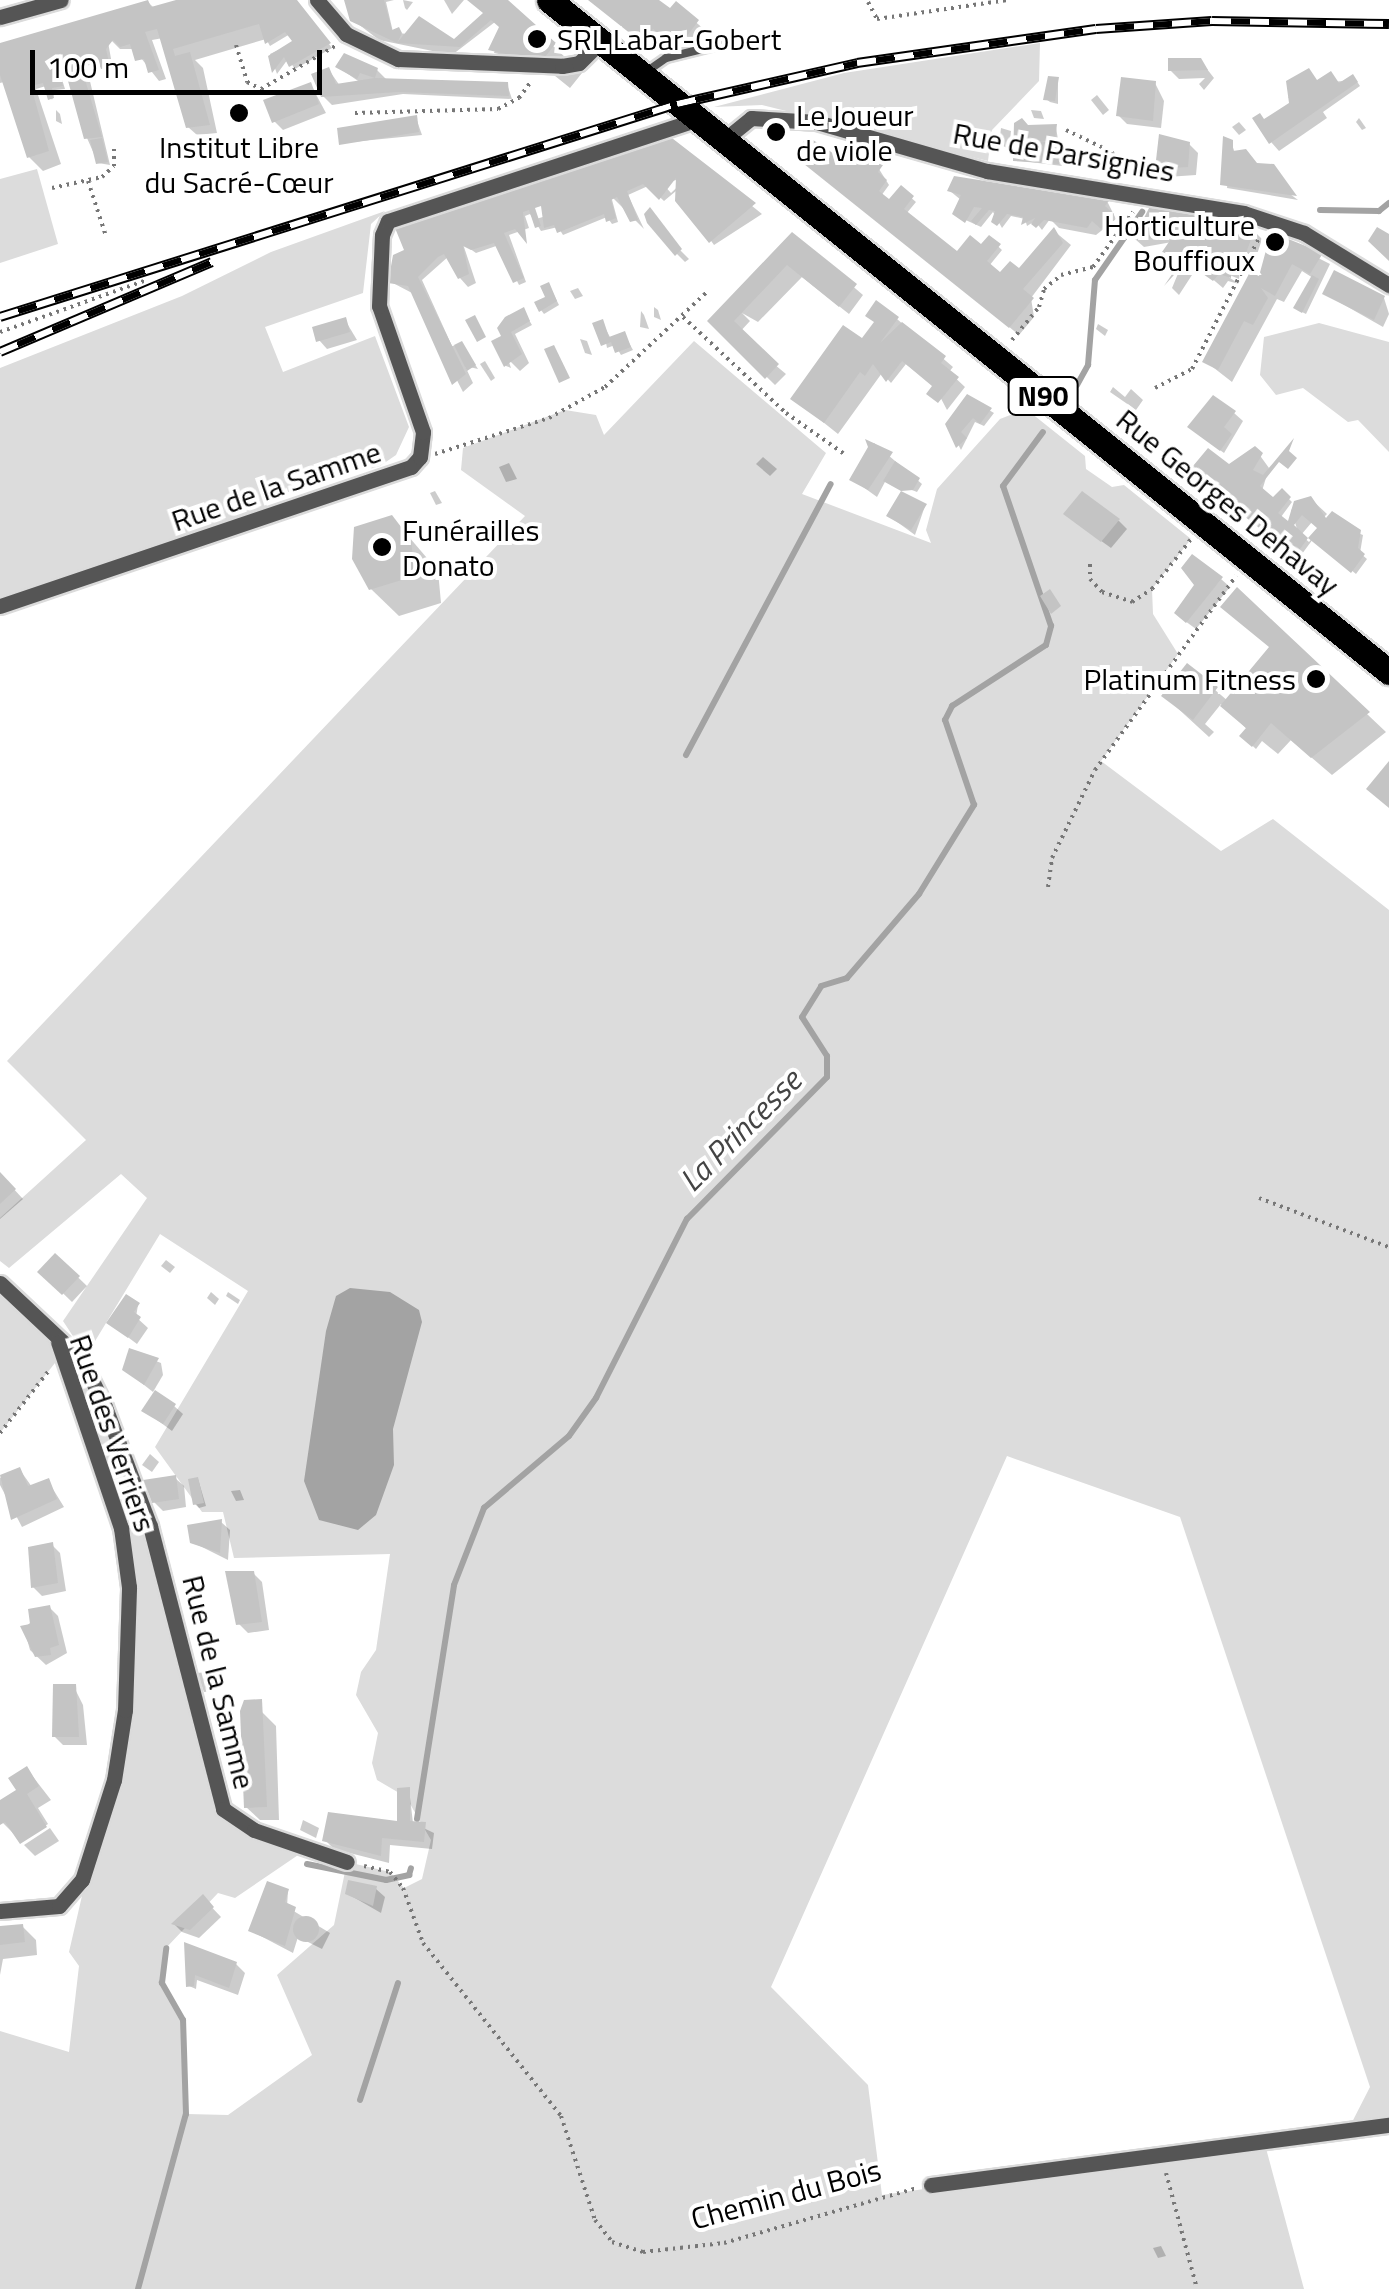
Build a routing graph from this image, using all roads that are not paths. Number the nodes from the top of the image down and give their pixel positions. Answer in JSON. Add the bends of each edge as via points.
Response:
{"nodes":[{"id":1,"x":60,"y":0,"type":"edge"},
{"id":2,"x":317,"y":0,"type":"edge"},
{"id":3,"x":549,"y":0,"type":"edge"},
{"id":4,"x":0,"y":17,"type":"edge"},
{"id":5,"x":601,"y":41,"type":"junction"},
{"id":6,"x":726,"y":43,"type":"dead end"},
{"id":7,"x":642,"y":75,"type":"junction"},
{"id":8,"x":698,"y":119,"type":"junction"},
{"id":9,"x":724,"y":140,"type":"junction"},
{"id":10,"x":1389,"y":285,"type":"edge"},
{"id":11,"x":0,"y":606,"type":"edge"},
{"id":12,"x":1389,"y":672,"type":"edge"},
{"id":13,"x":0,"y":1283,"type":"edge"},
{"id":14,"x":59,"y":1346,"type":"junction"},
{"id":15,"x":347,"y":1862,"type":"road end"},
{"id":16,"x":0,"y":1912,"type":"edge"},
{"id":17,"x":1389,"y":2125,"type":"edge"},
{"id":18,"x":931,"y":2186,"type":"road end"}],
"edges":[{"from":1,"to":4,"type":"street"},
{"from":2,"to":5,"type":"street","via":[[346,34],[398,59],[538,67],[579,63]]},
{"from":3,"to":5,"type":"main road","number":"N90"},
{"from":5,"to":7,"type":"main road","number":"N90"},
{"from":6,"to":7,"type":"lane","via":[[666,58]]},
{"from":7,"to":8,"type":"main road","number":"N90"},
{"from":8,"to":9,"type":"main road","name":"Rue Georges Dehavay","number":"N90"},
{"from":8,"to":11,"type":"street","name":"Rue de la Samme","via":[[388,221],[379,306],[422,432],[420,457],[399,473]]},
{"from":9,"to":10,"type":"street","name":"Rue de Parsignies","via":[[751,118],[788,118],[982,170],[1265,219],[1304,233]]},
{"from":9,"to":12,"type":"main road","name":"Rue Georges Dehavay","number":"N90"},
{"from":13,"to":14,"type":"street","name":"Rue des Verriers"},
{"from":14,"to":15,"type":"street","name":"Rue de la Samme","via":[[82,1360],[130,1469],[223,1809],[254,1830]]},
{"from":14,"to":16,"type":"street","name":"Rue des Verriers","via":[[121,1528],[129,1587],[125,1710],[114,1780],[82,1880],[59,1906]]},
{"from":17,"to":18,"type":"street"}]}
